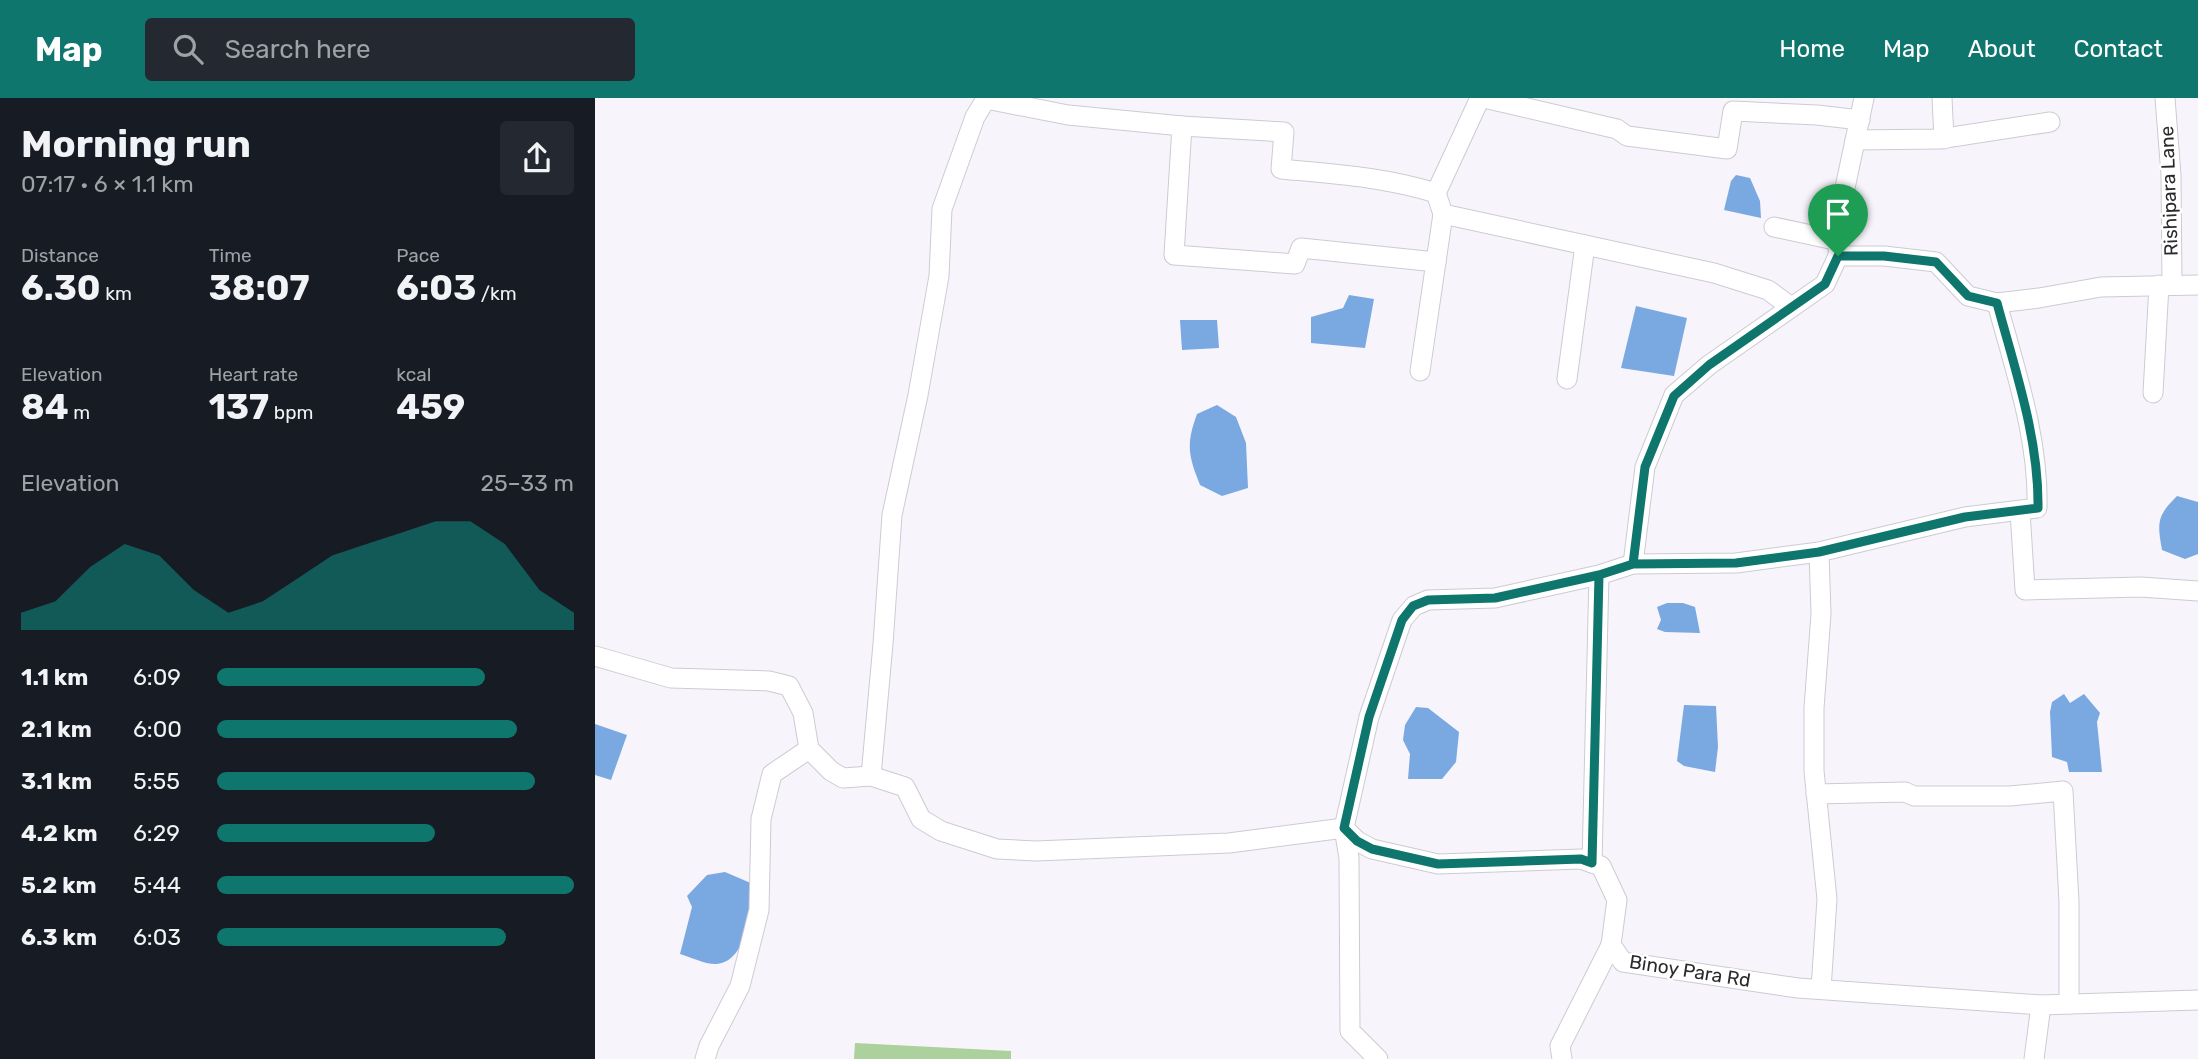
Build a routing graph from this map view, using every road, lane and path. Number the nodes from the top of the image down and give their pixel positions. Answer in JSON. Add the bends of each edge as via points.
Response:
{"nodes":[{"id":1,"x":1482,"y":98,"type":"edge"},
{"id":2,"x":1864,"y":98,"type":"edge"},
{"id":3,"x":1942,"y":98,"type":"edge"},
{"id":4,"x":2165,"y":98,"type":"edge"},
{"id":5,"x":1066,"y":106,"type":"edge"},
{"id":6,"x":1860,"y":120,"type":"junction"},
{"id":7,"x":2050,"y":122,"type":"dead end"},
{"id":8,"x":1182,"y":126,"type":"junction"},
{"id":9,"x":1944,"y":138,"type":"junction"},
{"id":10,"x":1855,"y":140,"type":"junction"},
{"id":11,"x":1436,"y":193,"type":"junction"},
{"id":12,"x":1443,"y":214,"type":"junction"},
{"id":13,"x":1774,"y":227,"type":"dead end"},
{"id":14,"x":1585,"y":245,"type":"junction"},
{"id":15,"x":1838,"y":249,"type":"junction"},
{"id":16,"x":1436,"y":262,"type":"junction"},
{"id":17,"x":2166,"y":285,"type":"junction"},
{"id":18,"x":2198,"y":285,"type":"edge"},
{"id":19,"x":1997,"y":303,"type":"junction"},
{"id":20,"x":1791,"y":307,"type":"junction"},
{"id":21,"x":1420,"y":371,"type":"dead end"},
{"id":22,"x":1567,"y":379,"type":"dead end"},
{"id":23,"x":2153,"y":393,"type":"dead end"},
{"id":24,"x":2020,"y":511,"type":"junction"},
{"id":25,"x":1819,"y":552,"type":"junction"},
{"id":26,"x":1633,"y":564,"type":"junction"},
{"id":27,"x":1599,"y":575,"type":"junction"},
{"id":28,"x":2198,"y":591,"type":"edge"},
{"id":29,"x":595,"y":656,"type":"edge"},
{"id":30,"x":809,"y":749,"type":"junction"},
{"id":31,"x":871,"y":776,"type":"junction"},
{"id":32,"x":1816,"y":794,"type":"junction"},
{"id":33,"x":1344,"y":828,"type":"junction"},
{"id":34,"x":1592,"y":863,"type":"junction"},
{"id":35,"x":1611,"y":945,"type":"junction"},
{"id":36,"x":1821,"y":989,"type":"junction"},
{"id":37,"x":2198,"y":1000,"type":"edge"},
{"id":38,"x":2069,"y":1004,"type":"junction"},
{"id":39,"x":2041,"y":1005,"type":"junction"},
{"id":40,"x":705,"y":1059,"type":"edge"},
{"id":41,"x":1378,"y":1059,"type":"edge"},
{"id":42,"x":1562,"y":1059,"type":"edge"},
{"id":43,"x":2033,"y":1059,"type":"edge"}],
"edges":[{"from":1,"to":6,"type":"street","via":[[1618,129],[1627,136],[1727,149],[1733,111]]},
{"from":1,"to":11,"type":"street"},
{"from":2,"to":6,"type":"street"},
{"from":3,"to":9,"type":"street"},
{"from":4,"to":17,"type":"street","name":"Rishipara Lane","via":[[2171,175]]},
{"from":5,"to":8,"type":"street"},
{"from":5,"to":31,"type":"street","via":[[986,99],[975,117],[942,209],[939,276],[892,515]]},
{"from":6,"to":10,"type":"street"},
{"from":7,"to":9,"type":"street"},
{"from":8,"to":11,"type":"street","via":[[1283,132],[1281,169],[1380,178]]},
{"from":8,"to":16,"type":"street","via":[[1174,255],[1295,264],[1301,248]]},
{"from":9,"to":10,"type":"street"},
{"from":10,"to":15,"type":"street"},
{"from":11,"to":12,"type":"street"},
{"from":12,"to":14,"type":"street"},
{"from":12,"to":16,"type":"street"},
{"from":13,"to":15,"type":"street"},
{"from":14,"to":20,"type":"street","via":[[1714,273],[1768,290]]},
{"from":14,"to":22,"type":"street"},
{"from":15,"to":19,"type":"street","via":[[1936,262],[1968,296]]},
{"from":15,"to":20,"type":"street","via":[[1825,284]]},
{"from":16,"to":21,"type":"street"},
{"from":17,"to":18,"type":"street"},
{"from":17,"to":19,"type":"street","via":[[2101,287]]},
{"from":17,"to":23,"type":"street","name":"Rishipara Lane"},
{"from":19,"to":24,"type":"street","via":[[2030,425],[2038,486],[2038,508]]},
{"from":20,"to":26,"type":"street","via":[[1674,396],[1645,467]]},
{"from":24,"to":25,"type":"street","via":[[1965,517]]},
{"from":24,"to":28,"type":"street","via":[[2025,590],[2141,586]]},
{"from":25,"to":26,"type":"street","via":[[1736,563]]},
{"from":25,"to":32,"type":"street"},
{"from":26,"to":27,"type":"street"},
{"from":27,"to":33,"type":"street","via":[[1495,598],[1428,600],[1413,606],[1402,620],[1369,717]]},
{"from":27,"to":34,"type":"street"},
{"from":29,"to":30,"type":"street","via":[[670,678],[769,681],[789,686],[803,713]]},
{"from":30,"to":31,"type":"street","via":[[843,778]]},
{"from":30,"to":40,"type":"street","via":[[772,774],[761,819],[759,910],[740,986]]},
{"from":31,"to":33,"type":"street","via":[[905,787],[921,819],[941,831],[997,849],[1229,842]]},
{"from":32,"to":36,"type":"street","via":[[1827,899]]},
{"from":32,"to":38,"type":"street","via":[[1998,796],[2063,791]]},
{"from":33,"to":34,"type":"street","via":[[1372,849],[1438,864],[1581,859]]},
{"from":33,"to":41,"type":"street","via":[[1349,858],[1350,1031]]},
{"from":34,"to":35,"type":"street","name":"Binoy Para Rd","via":[[1601,866],[1617,900]]},
{"from":35,"to":36,"type":"street","name":"Binoy Para Rd","via":[[1622,962]]},
{"from":35,"to":42,"type":"street","via":[[1560,1046]]},
{"from":36,"to":39,"type":"street","name":"Binoy Para Rd"},
{"from":37,"to":38,"type":"street","name":"Binoy Para Rd"},
{"from":38,"to":39,"type":"street","name":"Binoy Para Rd"},
{"from":39,"to":43,"type":"street"}]}
